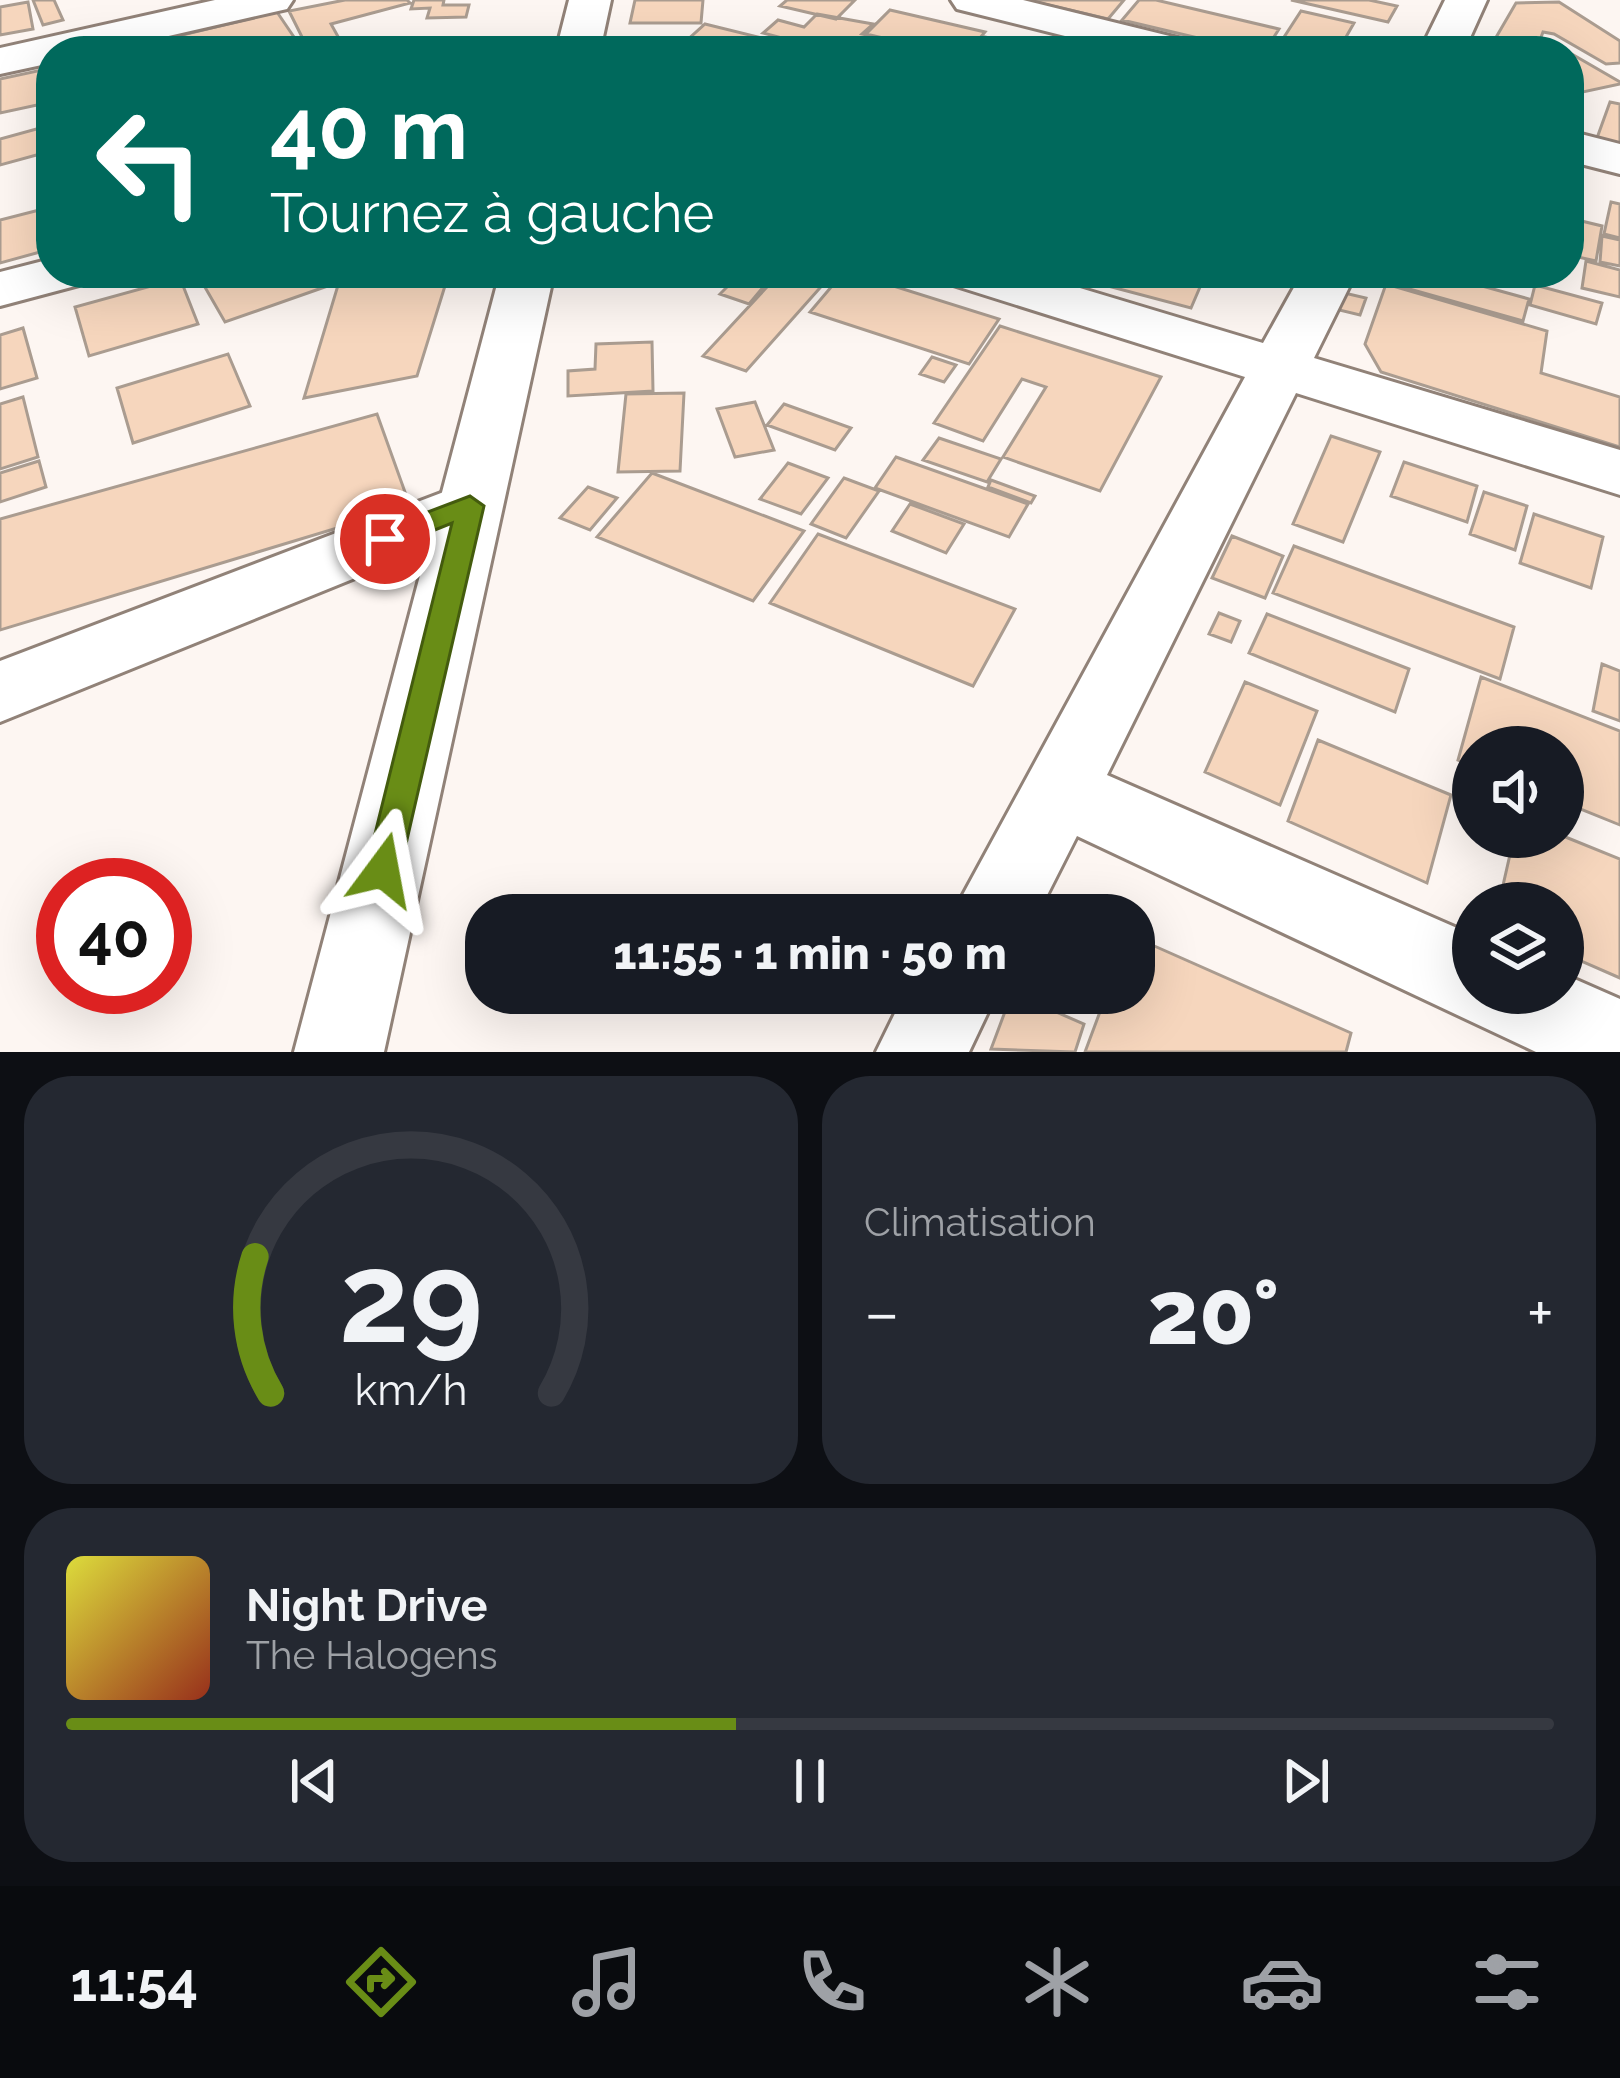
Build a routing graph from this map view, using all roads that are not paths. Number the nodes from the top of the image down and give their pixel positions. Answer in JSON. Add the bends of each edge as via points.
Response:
{"nodes":[{"id":1,"x":272,"y":0,"type":"edge"},
{"id":2,"x":590,"y":0,"type":"edge"},
{"id":3,"x":972,"y":0,"type":"edge"},
{"id":4,"x":1466,"y":0,"type":"edge"},
{"id":5,"x":111,"y":36,"type":"edge"},
{"id":6,"x":582,"y":36,"type":"edge"},
{"id":7,"x":1117,"y":36,"type":"edge"},
{"id":8,"x":1449,"y":36,"type":"edge"},
{"id":9,"x":36,"y":53,"type":"edge"},
{"id":10,"x":0,"y":61,"type":"edge"},
{"id":11,"x":1584,"y":150,"type":"edge"},
{"id":12,"x":1620,"y":159,"type":"edge"},
{"id":13,"x":36,"y":279,"type":"edge"},
{"id":14,"x":522,"y":288,"type":"edge"},
{"id":15,"x":1019,"y":288,"type":"edge"},
{"id":16,"x":1321,"y":288,"type":"edge"},
{"id":17,"x":0,"y":289,"type":"edge"},
{"id":18,"x":1279,"y":370,"type":"junction"},
{"id":19,"x":1620,"y":473,"type":"edge"},
{"id":20,"x":470,"y":506,"type":"junction"},
{"id":21,"x":0,"y":692,"type":"edge"},
{"id":22,"x":1060,"y":791,"type":"junction"},
{"id":23,"x":1005,"y":894,"type":"edge"},
{"id":24,"x":1452,"y":968,"type":"edge"},
{"id":25,"x":941,"y":1014,"type":"edge"},
{"id":26,"x":1552,"y":1014,"type":"edge"},
{"id":27,"x":1620,"y":1045,"type":"edge"},
{"id":28,"x":339,"y":1052,"type":"edge"},
{"id":29,"x":921,"y":1052,"type":"edge"}],
"edges":[{"from":1,"to":5,"type":"street"},
{"from":2,"to":6,"type":"street"},
{"from":3,"to":7,"type":"street"},
{"from":4,"to":8,"type":"street"},
{"from":9,"to":10,"type":"street"},
{"from":11,"to":12,"type":"street"},
{"from":13,"to":17,"type":"street"},
{"from":14,"to":20,"type":"street"},
{"from":15,"to":18,"type":"street"},
{"from":16,"to":18,"type":"street"},
{"from":18,"to":19,"type":"street"},
{"from":18,"to":22,"type":"street"},
{"from":20,"to":21,"type":"street"},
{"from":20,"to":28,"type":"street"},
{"from":22,"to":23,"type":"street"},
{"from":22,"to":24,"type":"street"},
{"from":25,"to":29,"type":"street"},
{"from":26,"to":27,"type":"street"}]}
